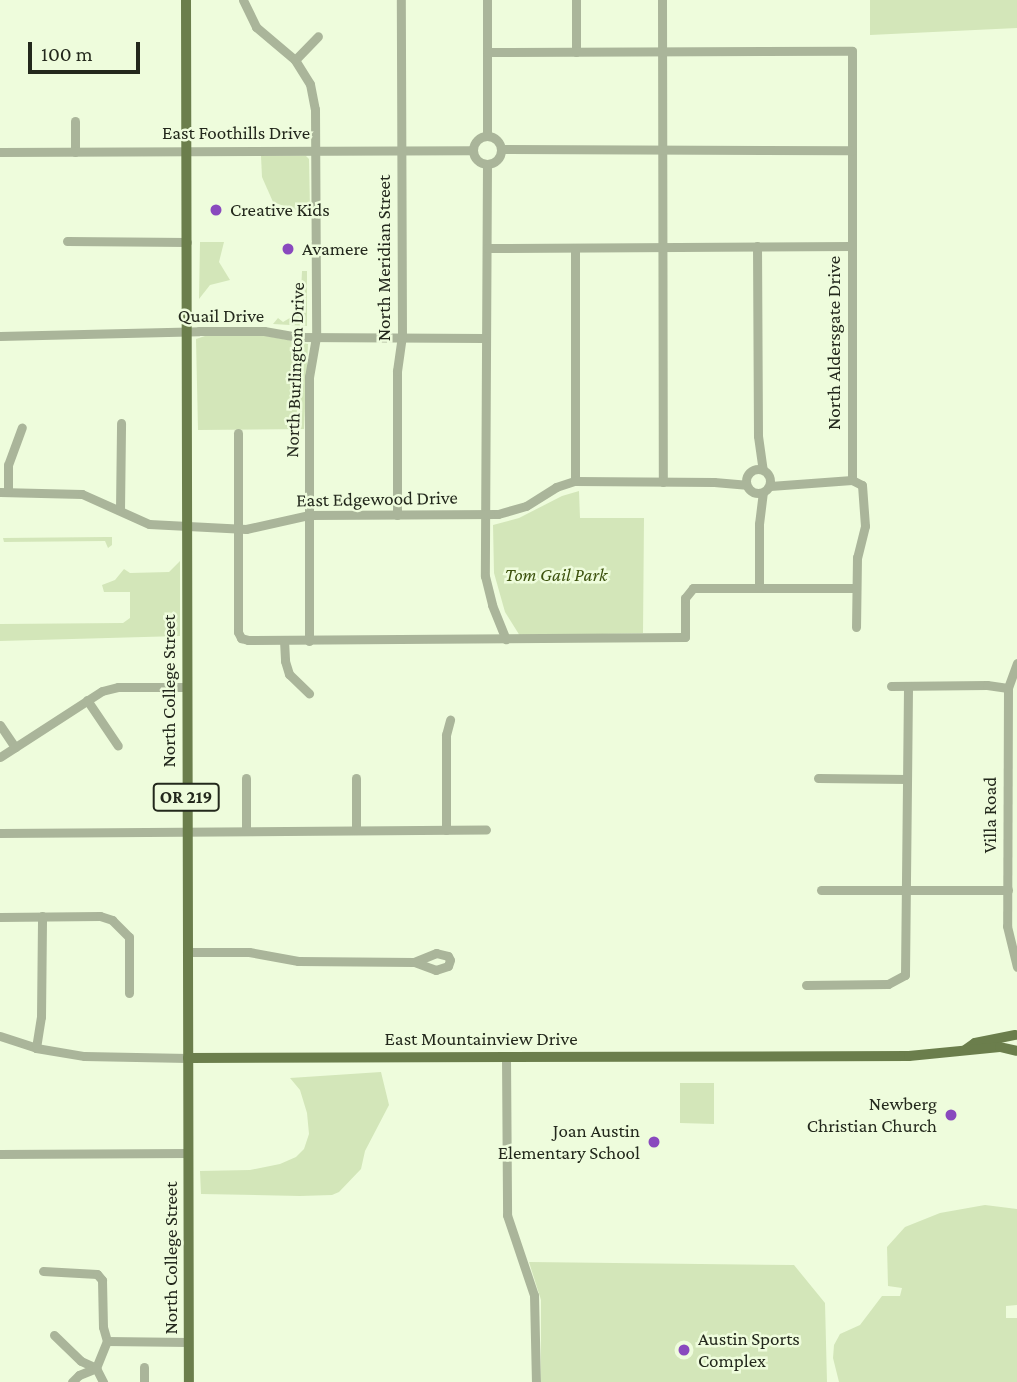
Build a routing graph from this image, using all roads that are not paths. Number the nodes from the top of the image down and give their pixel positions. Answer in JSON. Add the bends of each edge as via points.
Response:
{"nodes":[{"id":1,"x":186,"y":0,"type":"edge"},
{"id":2,"x":243,"y":0,"type":"edge"},
{"id":3,"x":401,"y":0,"type":"edge"},
{"id":4,"x":487,"y":0,"type":"edge"},
{"id":5,"x":576,"y":0,"type":"edge"},
{"id":6,"x":662,"y":0,"type":"edge"},
{"id":7,"x":318,"y":36,"type":"dead end"},
{"id":8,"x":661,"y":51,"type":"junction"},
{"id":9,"x":487,"y":52,"type":"junction"},
{"id":10,"x":576,"y":52,"type":"junction"},
{"id":11,"x":295,"y":60,"type":"junction"},
{"id":12,"x":75,"y":121,"type":"dead end"},
{"id":13,"x":487,"y":136,"type":"junction"},
{"id":14,"x":501,"y":149,"type":"junction"},
{"id":15,"x":662,"y":149,"type":"junction"},
{"id":16,"x":852,"y":149,"type":"junction"},
{"id":17,"x":316,"y":150,"type":"junction"},
{"id":18,"x":401,"y":150,"type":"junction"},
{"id":19,"x":473,"y":150,"type":"junction"},
{"id":20,"x":187,"y":151,"type":"junction"},
{"id":21,"x":0,"y":152,"type":"edge"},
{"id":22,"x":75,"y":152,"type":"junction"},
{"id":23,"x":487,"y":164,"type":"junction"},
{"id":24,"x":67,"y":242,"type":"dead end"},
{"id":25,"x":187,"y":242,"type":"junction"},
{"id":26,"x":757,"y":246,"type":"junction"},
{"id":27,"x":852,"y":246,"type":"junction"},
{"id":28,"x":662,"y":247,"type":"junction"},
{"id":29,"x":487,"y":248,"type":"junction"},
{"id":30,"x":575,"y":248,"type":"junction"},
{"id":31,"x":187,"y":332,"type":"junction"},
{"id":32,"x":0,"y":336,"type":"edge"},
{"id":33,"x":316,"y":337,"type":"junction"},
{"id":34,"x":402,"y":337,"type":"junction"},
{"id":35,"x":484,"y":338,"type":"junction"},
{"id":36,"x":121,"y":423,"type":"dead end"},
{"id":37,"x":22,"y":427,"type":"dead end"},
{"id":38,"x":238,"y":433,"type":"dead end"},
{"id":39,"x":852,"y":480,"type":"junction"},
{"id":40,"x":575,"y":481,"type":"junction"},
{"id":41,"x":758,"y":481,"type":"junction"},
{"id":42,"x":663,"y":482,"type":"junction"},
{"id":43,"x":4,"y":492,"type":"edge"},
{"id":44,"x":120,"y":510,"type":"junction"},
{"id":45,"x":309,"y":515,"type":"junction"},
{"id":46,"x":397,"y":515,"type":"junction"},
{"id":47,"x":485,"y":515,"type":"junction"},
{"id":48,"x":188,"y":527,"type":"junction"},
{"id":49,"x":238,"y":528,"type":"junction"},
{"id":50,"x":759,"y":587,"type":"junction"},
{"id":51,"x":856,"y":587,"type":"junction"},
{"id":52,"x":856,"y":627,"type":"dead end"},
{"id":53,"x":506,"y":639,"type":"junction"},
{"id":54,"x":284,"y":640,"type":"junction"},
{"id":55,"x":309,"y":640,"type":"junction"},
{"id":56,"x":1017,"y":663,"type":"edge"},
{"id":57,"x":891,"y":686,"type":"dead end"},
{"id":58,"x":908,"y":686,"type":"junction"},
{"id":59,"x":186,"y":687,"type":"junction"},
{"id":60,"x":1008,"y":688,"type":"junction"},
{"id":61,"x":309,"y":693,"type":"dead end"},
{"id":62,"x":87,"y":700,"type":"junction"},
{"id":63,"x":450,"y":720,"type":"dead end"},
{"id":64,"x":0,"y":725,"type":"edge"},
{"id":65,"x":118,"y":746,"type":"dead end"},
{"id":66,"x":15,"y":747,"type":"junction"},
{"id":67,"x":0,"y":757,"type":"edge"},
{"id":68,"x":246,"y":778,"type":"dead end"},
{"id":69,"x":356,"y":778,"type":"dead end"},
{"id":70,"x":818,"y":778,"type":"dead end"},
{"id":71,"x":907,"y":779,"type":"junction"},
{"id":72,"x":246,"y":830,"type":"junction"},
{"id":73,"x":356,"y":830,"type":"junction"},
{"id":74,"x":446,"y":830,"type":"junction"},
{"id":75,"x":486,"y":830,"type":"dead end"},
{"id":76,"x":187,"y":831,"type":"junction"},
{"id":77,"x":0,"y":833,"type":"edge"},
{"id":78,"x":821,"y":890,"type":"dead end"},
{"id":79,"x":1008,"y":890,"type":"junction"},
{"id":80,"x":907,"y":891,"type":"junction"},
{"id":81,"x":42,"y":916,"type":"junction"},
{"id":82,"x":0,"y":917,"type":"edge"},
{"id":83,"x":187,"y":953,"type":"junction"},
{"id":84,"x":414,"y":962,"type":"dead end"},
{"id":85,"x":1017,"y":967,"type":"edge"},
{"id":86,"x":806,"y":985,"type":"dead end"},
{"id":87,"x":129,"y":993,"type":"dead end"},
{"id":88,"x":1016,"y":1034,"type":"edge"},
{"id":89,"x":0,"y":1036,"type":"edge"},
{"id":90,"x":36,"y":1048,"type":"junction"},
{"id":91,"x":965,"y":1050,"type":"junction"},
{"id":92,"x":1017,"y":1051,"type":"edge"},
{"id":93,"x":506,"y":1057,"type":"junction"},
{"id":94,"x":188,"y":1058,"type":"junction"},
{"id":95,"x":188,"y":1153,"type":"junction"},
{"id":96,"x":0,"y":1154,"type":"edge"},
{"id":97,"x":43,"y":1272,"type":"dead end"},
{"id":98,"x":54,"y":1335,"type":"dead end"},
{"id":99,"x":107,"y":1342,"type":"junction"},
{"id":100,"x":188,"y":1342,"type":"junction"},
{"id":101,"x":144,"y":1367,"type":"dead end"},
{"id":102,"x":96,"y":1368,"type":"junction"},
{"id":103,"x":72,"y":1382,"type":"edge"},
{"id":104,"x":103,"y":1382,"type":"edge"},
{"id":105,"x":144,"y":1382,"type":"edge"},
{"id":106,"x":188,"y":1382,"type":"edge"},
{"id":107,"x":536,"y":1382,"type":"edge"}],
"edges":[{"from":1,"to":20,"type":"main road","name":"North College Street","number":"OR 219"},
{"from":2,"to":11,"type":"street","name":"North Burlington Drive","via":[[256,27]]},
{"from":3,"to":18,"type":"street","name":"North Meridian Street"},
{"from":4,"to":9,"type":"street"},
{"from":5,"to":10,"type":"street"},
{"from":6,"to":8,"type":"street"},
{"from":7,"to":11,"type":"street"},
{"from":8,"to":10,"type":"street"},
{"from":8,"to":15,"type":"street"},
{"from":8,"to":16,"type":"street","name":"North Aldersgate Drive","via":[[852,51]]},
{"from":9,"to":10,"type":"street"},
{"from":9,"to":13,"type":"street"},
{"from":11,"to":17,"type":"street","name":"North Burlington Drive","via":[[313,96]]},
{"from":12,"to":22,"type":"street"},
{"from":13,"to":14,"type":"street"},
{"from":13,"to":19,"type":"street","via":[[479,138]]},
{"from":14,"to":15,"type":"street"},
{"from":14,"to":23,"type":"street","via":[[499,158]]},
{"from":15,"to":16,"type":"street"},
{"from":15,"to":28,"type":"street"},
{"from":16,"to":27,"type":"street","name":"North Aldersgate Drive"},
{"from":17,"to":18,"type":"street","name":"East Foothills Drive"},
{"from":17,"to":20,"type":"street","name":"East Foothills Drive"},
{"from":17,"to":33,"type":"street","name":"North Burlington Drive"},
{"from":18,"to":19,"type":"street","name":"East Foothills Drive"},
{"from":18,"to":34,"type":"street","name":"North Meridian Street"},
{"from":19,"to":23,"type":"street","via":[[479,161]]},
{"from":20,"to":22,"type":"street","name":"East Foothills Drive"},
{"from":20,"to":25,"type":"main road","name":"North College Street","number":"OR 219"},
{"from":21,"to":22,"type":"street","name":"East Foothills Drive"},
{"from":23,"to":29,"type":"street"},
{"from":24,"to":25,"type":"street"},
{"from":25,"to":31,"type":"main road","name":"North College Street","number":"OR 219"},
{"from":26,"to":27,"type":"street"},
{"from":26,"to":28,"type":"street"},
{"from":26,"to":41,"type":"street"},
{"from":27,"to":39,"type":"street","name":"North Aldersgate Drive"},
{"from":28,"to":30,"type":"street"},
{"from":28,"to":42,"type":"street"},
{"from":29,"to":30,"type":"street"},
{"from":29,"to":35,"type":"street"},
{"from":30,"to":40,"type":"street"},
{"from":31,"to":32,"type":"street","name":"Quail Drive"},
{"from":31,"to":33,"type":"street","name":"Quail Drive","via":[[264,331]]},
{"from":31,"to":48,"type":"main road","name":"North College Street","number":"OR 219"},
{"from":33,"to":34,"type":"street","name":"Quail Drive"},
{"from":33,"to":45,"type":"street","name":"North Burlington Drive","via":[[309,377]]},
{"from":34,"to":35,"type":"street","name":"Quail Drive"},
{"from":34,"to":46,"type":"street","name":"North Meridian Street","via":[[397,371]]},
{"from":35,"to":47,"type":"street"},
{"from":36,"to":44,"type":"street"},
{"from":37,"to":43,"type":"street"},
{"from":38,"to":49,"type":"street"},
{"from":39,"to":41,"type":"street","name":"East Edgewood Drive"},
{"from":39,"to":51,"type":"street","name":"North Aldersgate Drive","via":[[862,485],[865,493]]},
{"from":40,"to":42,"type":"street","name":"East Edgewood Drive"},
{"from":40,"to":47,"type":"street","name":"East Edgewood Drive","via":[[513,511]]},
{"from":41,"to":42,"type":"street","name":"East Edgewood Drive"},
{"from":41,"to":50,"type":"street"},
{"from":43,"to":44,"type":"street","name":"East Edgewood Drive","via":[[82,494]]},
{"from":44,"to":48,"type":"street","name":"East Edgewood Drive","via":[[149,524]]},
{"from":45,"to":46,"type":"street","name":"East Edgewood Drive"},
{"from":45,"to":49,"type":"street","name":"East Edgewood Drive"},
{"from":45,"to":55,"type":"street","name":"North Burlington Drive"},
{"from":46,"to":47,"type":"street","name":"East Edgewood Drive"},
{"from":47,"to":53,"type":"street","via":[[485,576]]},
{"from":48,"to":49,"type":"street","name":"East Edgewood Drive"},
{"from":48,"to":59,"type":"main road","name":"North College Street","number":"OR 219"},
{"from":49,"to":54,"type":"street","via":[[238,632],[241,638]]},
{"from":50,"to":51,"type":"street"},
{"from":50,"to":53,"type":"street","via":[[693,588],[685,598],[685,637]]},
{"from":51,"to":52,"type":"street","name":"North Aldersgate Drive"},
{"from":53,"to":55,"type":"street"},
{"from":54,"to":55,"type":"street"},
{"from":54,"to":61,"type":"street","via":[[289,674]]},
{"from":56,"to":60,"type":"street","name":"Villa Road"},
{"from":57,"to":58,"type":"street"},
{"from":58,"to":60,"type":"street"},
{"from":58,"to":71,"type":"street"},
{"from":59,"to":62,"type":"street","via":[[118,687]]},
{"from":59,"to":76,"type":"main road","name":"North College Street","number":"OR 219"},
{"from":60,"to":79,"type":"street","name":"Villa Road"},
{"from":62,"to":65,"type":"street"},
{"from":62,"to":66,"type":"street"},
{"from":63,"to":74,"type":"street"},
{"from":64,"to":66,"type":"street"},
{"from":66,"to":67,"type":"street"},
{"from":68,"to":72,"type":"street"},
{"from":69,"to":73,"type":"street"},
{"from":70,"to":71,"type":"street"},
{"from":71,"to":80,"type":"street"},
{"from":72,"to":73,"type":"street"},
{"from":72,"to":76,"type":"street"},
{"from":73,"to":74,"type":"street"},
{"from":74,"to":75,"type":"street"},
{"from":76,"to":77,"type":"street"},
{"from":76,"to":83,"type":"main road","name":"North College Street","number":"OR 219"},
{"from":78,"to":80,"type":"street"},
{"from":79,"to":80,"type":"street"},
{"from":79,"to":85,"type":"street","name":"Villa Road","via":[[1007,926]]},
{"from":80,"to":86,"type":"street","via":[[908,962],[900,980]]},
{"from":81,"to":82,"type":"street"},
{"from":81,"to":87,"type":"street","via":[[100,916],[122,928],[131,950]]},
{"from":81,"to":90,"type":"street","via":[[41,1017]]},
{"from":83,"to":84,"type":"street","via":[[248,952],[298,961]]},
{"from":83,"to":94,"type":"main road","name":"North College Street","number":"OR 219"},
{"from":88,"to":91,"type":"main road","name":"East Mountainview Drive","via":[[975,1043]]},
{"from":88,"to":92,"type":"main road"},
{"from":89,"to":90,"type":"street","name":"East Mountainview Drive"},
{"from":90,"to":94,"type":"street","name":"East Mountainview Drive","via":[[84,1056]]},
{"from":91,"to":92,"type":"main road","name":"East Mountainview Drive","via":[[1000,1047]]},
{"from":91,"to":93,"type":"main road","name":"East Mountainview Drive","via":[[909,1056]]},
{"from":93,"to":94,"type":"main road","name":"East Mountainview Drive"},
{"from":93,"to":107,"type":"street","via":[[506,1207],[534,1295]]},
{"from":94,"to":95,"type":"main road","name":"North College Street","number":"OR 219"},
{"from":95,"to":96,"type":"street"},
{"from":95,"to":100,"type":"main road","name":"North College Street","number":"OR 219"},
{"from":97,"to":99,"type":"street","via":[[97,1274],[102,1280]]},
{"from":98,"to":102,"type":"street","via":[[80,1361]]},
{"from":99,"to":100,"type":"street"},
{"from":99,"to":102,"type":"street"},
{"from":100,"to":106,"type":"main road","name":"North College Street","number":"OR 219"},
{"from":101,"to":105,"type":"street"},
{"from":102,"to":103,"type":"street"},
{"from":102,"to":104,"type":"street"}]}
